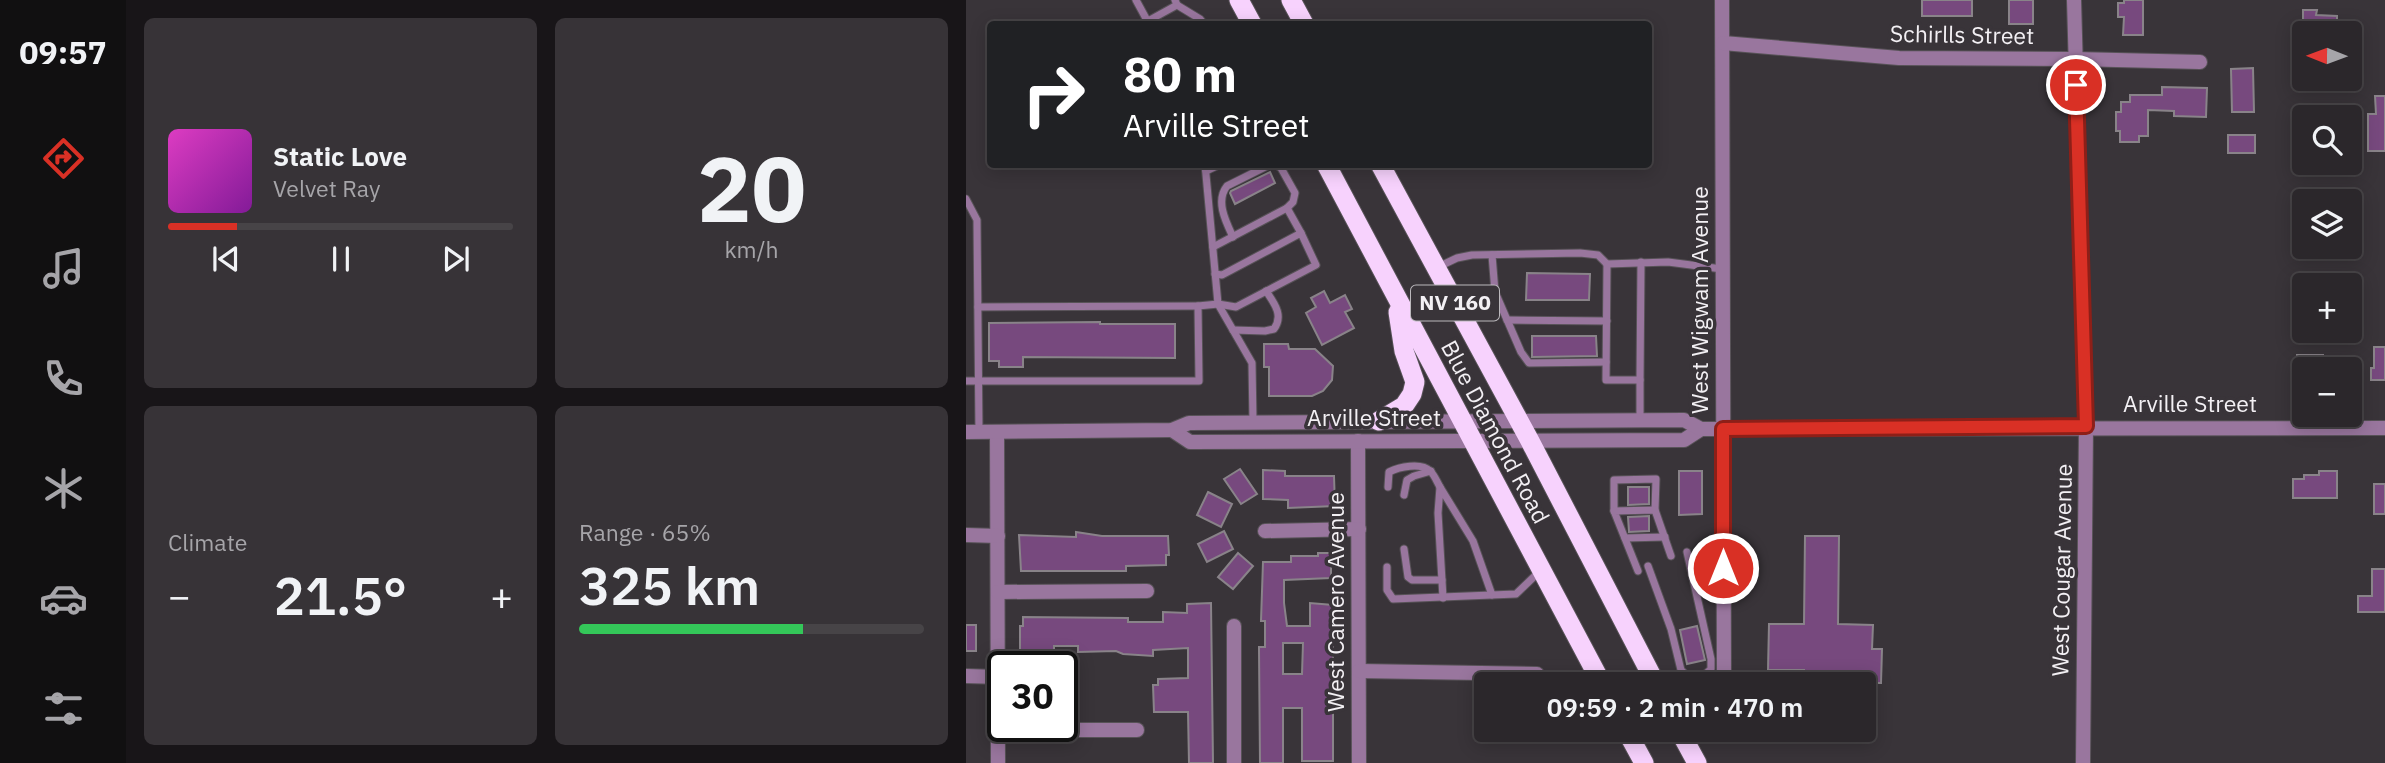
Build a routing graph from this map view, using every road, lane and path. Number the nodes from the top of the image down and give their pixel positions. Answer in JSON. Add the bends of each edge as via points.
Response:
{"nodes":[{"id":1,"x":1136,"y":0,"type":"edge"},
{"id":2,"x":1239,"y":0,"type":"edge"},
{"id":3,"x":1291,"y":0,"type":"edge"},
{"id":4,"x":1722,"y":0,"type":"edge"},
{"id":5,"x":2074,"y":0,"type":"edge"},
{"id":6,"x":1176,"y":2,"type":"edge"},
{"id":7,"x":1148,"y":21,"type":"edge"},
{"id":8,"x":1152,"y":21,"type":"edge"},
{"id":9,"x":1202,"y":21,"type":"edge"},
{"id":10,"x":1250,"y":21,"type":"edge"},
{"id":11,"x":1302,"y":21,"type":"edge"},
{"id":12,"x":1723,"y":43,"type":"junction"},
{"id":13,"x":2075,"y":59,"type":"junction"},
{"id":14,"x":2200,"y":62,"type":"dead end"},
{"id":15,"x":1206,"y":168,"type":"edge"},
{"id":16,"x":1265,"y":168,"type":"edge"},
{"id":17,"x":1281,"y":168,"type":"edge"},
{"id":18,"x":1328,"y":168,"type":"edge"},
{"id":19,"x":1382,"y":168,"type":"edge"},
{"id":20,"x":966,"y":199,"type":"edge"},
{"id":21,"x":1287,"y":208,"type":"junction"},
{"id":22,"x":1301,"y":233,"type":"junction"},
{"id":23,"x":1233,"y":237,"type":"junction"},
{"id":24,"x":1213,"y":247,"type":"junction"},
{"id":25,"x":1492,"y":255,"type":"junction"},
{"id":26,"x":1641,"y":262,"type":"junction"},
{"id":27,"x":1607,"y":264,"type":"junction"},
{"id":28,"x":1436,"y":268,"type":"junction"},
{"id":29,"x":1723,"y":269,"type":"junction"},
{"id":30,"x":1215,"y":274,"type":"junction"},
{"id":31,"x":1266,"y":291,"type":"junction"},
{"id":32,"x":1396,"y":297,"type":"junction"},
{"id":33,"x":1218,"y":304,"type":"junction"},
{"id":34,"x":1198,"y":306,"type":"junction"},
{"id":35,"x":978,"y":307,"type":"junction"},
{"id":36,"x":1507,"y":320,"type":"junction"},
{"id":37,"x":1607,"y":321,"type":"junction"},
{"id":38,"x":1233,"y":330,"type":"junction"},
{"id":39,"x":1606,"y":362,"type":"junction"},
{"id":40,"x":1640,"y":380,"type":"junction"},
{"id":41,"x":966,"y":381,"type":"edge"},
{"id":42,"x":978,"y":381,"type":"junction"},
{"id":43,"x":1640,"y":420,"type":"junction"},
{"id":44,"x":1462,"y":421,"type":"junction"},
{"id":45,"x":1519,"y":421,"type":"junction"},
{"id":46,"x":1253,"y":422,"type":"junction"},
{"id":47,"x":1380,"y":422,"type":"junction"},
{"id":48,"x":2086,"y":426,"type":"junction"},
{"id":49,"x":2385,"y":428,"type":"edge"},
{"id":50,"x":1701,"y":429,"type":"junction"},
{"id":51,"x":1723,"y":429,"type":"junction"},
{"id":52,"x":1172,"y":430,"type":"junction"},
{"id":53,"x":972,"y":432,"type":"edge"},
{"id":54,"x":998,"y":432,"type":"junction"},
{"id":55,"x":1473,"y":440,"type":"junction"},
{"id":56,"x":1359,"y":441,"type":"junction"},
{"id":57,"x":1530,"y":441,"type":"junction"},
{"id":58,"x":1431,"y":471,"type":"junction"},
{"id":59,"x":1388,"y":487,"type":"dead end"},
{"id":60,"x":1440,"y":487,"type":"junction"},
{"id":61,"x":1404,"y":495,"type":"dead end"},
{"id":62,"x":1655,"y":510,"type":"junction"},
{"id":63,"x":1614,"y":511,"type":"junction"},
{"id":64,"x":1359,"y":529,"type":"junction"},
{"id":65,"x":1265,"y":531,"type":"dead end"},
{"id":66,"x":966,"y":535,"type":"edge"},
{"id":67,"x":998,"y":536,"type":"junction"},
{"id":68,"x":1665,"y":537,"type":"junction"},
{"id":69,"x":1625,"y":538,"type":"junction"},
{"id":70,"x":1404,"y":549,"type":"dead end"},
{"id":71,"x":1687,"y":552,"type":"dead end"},
{"id":72,"x":1671,"y":555,"type":"dead end"},
{"id":73,"x":1648,"y":566,"type":"dead end"},
{"id":74,"x":1387,"y":567,"type":"dead end"},
{"id":75,"x":1541,"y":570,"type":"junction"},
{"id":76,"x":1638,"y":571,"type":"dead end"},
{"id":77,"x":1441,"y":580,"type":"junction"},
{"id":78,"x":1147,"y":591,"type":"dead end"},
{"id":79,"x":998,"y":592,"type":"junction"},
{"id":80,"x":1493,"y":595,"type":"junction"},
{"id":81,"x":1443,"y":597,"type":"junction"},
{"id":82,"x":1234,"y":626,"type":"dead end"},
{"id":83,"x":998,"y":651,"type":"edge"},
{"id":84,"x":1359,"y":671,"type":"junction"},
{"id":85,"x":1596,"y":672,"type":"edge"},
{"id":86,"x":1650,"y":672,"type":"edge"},
{"id":87,"x":1724,"y":672,"type":"edge"},
{"id":88,"x":1474,"y":673,"type":"edge"},
{"id":89,"x":966,"y":677,"type":"edge"},
{"id":90,"x":987,"y":677,"type":"edge"},
{"id":91,"x":1078,"y":730,"type":"edge"},
{"id":92,"x":1137,"y":730,"type":"dead end"},
{"id":93,"x":998,"y":742,"type":"edge"},
{"id":94,"x":1633,"y":742,"type":"edge"},
{"id":95,"x":1686,"y":742,"type":"edge"},
{"id":96,"x":999,"y":763,"type":"edge"},
{"id":97,"x":1234,"y":763,"type":"edge"},
{"id":98,"x":1359,"y":763,"type":"edge"},
{"id":99,"x":1644,"y":763,"type":"edge"},
{"id":100,"x":1697,"y":763,"type":"edge"},
{"id":101,"x":2083,"y":763,"type":"edge"}],
"edges":[{"from":1,"to":7,"type":"lane"},
{"from":2,"to":10,"type":"highway"},
{"from":3,"to":11,"type":"highway"},
{"from":4,"to":12,"type":"street","name":"West Wigwam Avenue"},
{"from":5,"to":13,"type":"street","name":"West Cougar Avenue"},
{"from":6,"to":8,"type":"lane"},
{"from":6,"to":9,"type":"lane"},
{"from":12,"to":13,"type":"street","name":"Schirlls Street","via":[[1899,58]]},
{"from":12,"to":29,"type":"street","name":"West Wigwam Avenue"},
{"from":13,"to":14,"type":"street","name":"Schirlls Street"},
{"from":13,"to":48,"type":"street","name":"West Cougar Avenue"},
{"from":15,"to":24,"type":"lane"},
{"from":16,"to":23,"type":"lane","via":[[1223,191],[1222,207]]},
{"from":17,"to":21,"type":"lane","via":[[1295,193]]},
{"from":18,"to":32,"type":"highway","name":"Blue Diamond Road","number":"NV 160"},
{"from":19,"to":28,"type":"highway","name":"Blue Diamond Road","number":"NV 160"},
{"from":20,"to":35,"type":"lane","via":[[977,219]]},
{"from":21,"to":22,"type":"lane"},
{"from":21,"to":23,"type":"lane"},
{"from":22,"to":30,"type":"lane","via":[[1222,275]]},
{"from":22,"to":31,"type":"lane","via":[[1316,265]]},
{"from":23,"to":24,"type":"lane"},
{"from":24,"to":30,"type":"lane"},
{"from":25,"to":27,"type":"lane","via":[[1580,253],[1598,255]]},
{"from":25,"to":28,"type":"lane","via":[[1457,258]]},
{"from":25,"to":36,"type":"lane","via":[[1495,292]]},
{"from":26,"to":27,"type":"lane"},
{"from":26,"to":29,"type":"lane"},
{"from":26,"to":40,"type":"lane"},
{"from":27,"to":37,"type":"lane"},
{"from":28,"to":45,"type":"highway","name":"Blue Diamond Road","number":"NV 160"},
{"from":29,"to":51,"type":"street","name":"West Wigwam Avenue"},
{"from":30,"to":33,"type":"lane"},
{"from":31,"to":33,"type":"lane","via":[[1236,307]]},
{"from":31,"to":38,"type":"lane","via":[[1278,311],[1274,329]]},
{"from":32,"to":44,"type":"highway","name":"Blue Diamond Road","number":"NV 160"},
{"from":32,"to":47,"type":"highway","via":[[1404,351],[1415,382],[1404,406]]},
{"from":33,"to":34,"type":"lane"},
{"from":33,"to":38,"type":"lane"},
{"from":34,"to":35,"type":"lane"},
{"from":34,"to":42,"type":"lane","via":[[1199,381]]},
{"from":35,"to":42,"type":"lane"},
{"from":36,"to":37,"type":"lane"},
{"from":36,"to":39,"type":"lane","via":[[1529,363]]},
{"from":37,"to":39,"type":"lane"},
{"from":38,"to":46,"type":"lane","via":[[1252,363]]},
{"from":39,"to":40,"type":"lane","via":[[1606,380]]},
{"from":40,"to":43,"type":"lane"},
{"from":41,"to":42,"type":"lane"},
{"from":42,"to":53,"type":"lane"},
{"from":43,"to":45,"type":"street","name":"Arville Street"},
{"from":43,"to":50,"type":"street","name":"Arville Street","via":[[1684,420]]},
{"from":44,"to":45,"type":"street","name":"Arville Street"},
{"from":44,"to":47,"type":"street","name":"Arville Street"},
{"from":44,"to":55,"type":"highway","name":"Blue Diamond Road","number":"NV 160"},
{"from":45,"to":57,"type":"highway","name":"Blue Diamond Road","number":"NV 160"},
{"from":46,"to":47,"type":"street","name":"Arville Street"},
{"from":46,"to":52,"type":"street","name":"Arville Street","via":[[1189,422]]},
{"from":48,"to":49,"type":"street","name":"Arville Street"},
{"from":48,"to":51,"type":"street","name":"Arville Street"},
{"from":48,"to":101,"type":"street","name":"West Cougar Avenue"},
{"from":50,"to":51,"type":"street","name":"Arville Street"},
{"from":50,"to":57,"type":"street","name":"Arville Street","via":[[1684,440]]},
{"from":51,"to":87,"type":"street","name":"West Wigwam Avenue"},
{"from":52,"to":54,"type":"street","name":"Arville Street"},
{"from":52,"to":56,"type":"street","name":"Arville Street","via":[[1190,442]]},
{"from":53,"to":54,"type":"street","name":"Arville Street"},
{"from":54,"to":67,"type":"street"},
{"from":55,"to":56,"type":"street","name":"Arville Street"},
{"from":55,"to":57,"type":"street","name":"Arville Street"},
{"from":55,"to":75,"type":"highway","name":"Blue Diamond Road","number":"NV 160"},
{"from":56,"to":64,"type":"street","name":"West Camero Avenue"},
{"from":57,"to":86,"type":"highway","name":"Blue Diamond Road","number":"NV 160"},
{"from":58,"to":59,"type":"lane","via":[[1400,467],[1389,472]]},
{"from":58,"to":60,"type":"lane"},
{"from":58,"to":61,"type":"lane","via":[[1407,480]]},
{"from":60,"to":77,"type":"lane"},
{"from":60,"to":80,"type":"lane","via":[[1473,541]]},
{"from":62,"to":63,"type":"lane"},
{"from":62,"to":63,"type":"lane","via":[[1656,479],[1614,480]]},
{"from":62,"to":68,"type":"lane"},
{"from":63,"to":69,"type":"lane"},
{"from":64,"to":65,"type":"street"},
{"from":64,"to":84,"type":"street","name":"West Camero Avenue"},
{"from":66,"to":67,"type":"street"},
{"from":67,"to":79,"type":"street"},
{"from":68,"to":69,"type":"lane"},
{"from":68,"to":72,"type":"lane"},
{"from":69,"to":76,"type":"lane"},
{"from":70,"to":77,"type":"lane","via":[[1408,577]]},
{"from":71,"to":73,"type":"lane","via":[[1711,659],[1711,669],[1702,677],[1689,678],[1681,670]]},
{"from":74,"to":81,"type":"lane","via":[[1387,590],[1393,599]]},
{"from":75,"to":80,"type":"lane","via":[[1516,594]]},
{"from":75,"to":85,"type":"highway","name":"Blue Diamond Road","number":"NV 160"},
{"from":77,"to":81,"type":"lane"},
{"from":78,"to":79,"type":"street"},
{"from":79,"to":83,"type":"street"},
{"from":80,"to":81,"type":"lane"},
{"from":82,"to":97,"type":"street"},
{"from":84,"to":88,"type":"street"},
{"from":84,"to":98,"type":"street","name":"West Camero Avenue"},
{"from":89,"to":90,"type":"street"},
{"from":91,"to":92,"type":"street"},
{"from":93,"to":96,"type":"street"},
{"from":94,"to":99,"type":"highway"},
{"from":95,"to":100,"type":"highway"}]}
